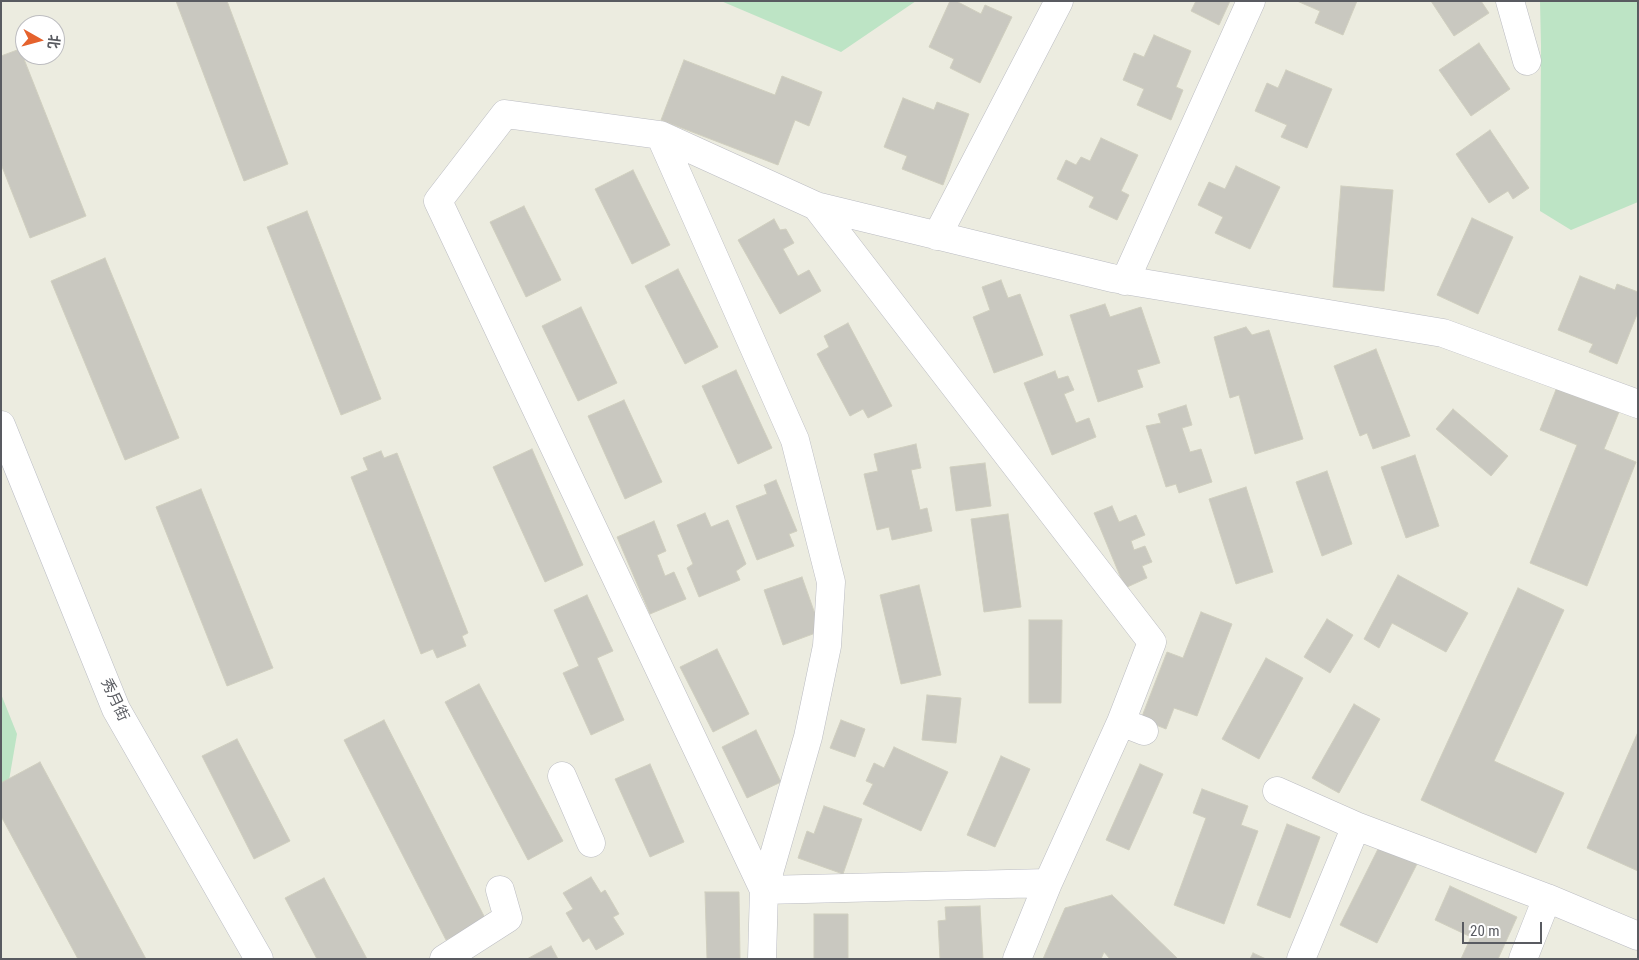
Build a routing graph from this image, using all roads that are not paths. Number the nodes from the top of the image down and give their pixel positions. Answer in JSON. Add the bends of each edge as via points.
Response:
{"nodes":[{"id":1,"x":1059,"y":1,"type":"edge"},
{"id":2,"x":1251,"y":1,"type":"edge"},
{"id":3,"x":1510,"y":1,"type":"edge"},
{"id":4,"x":1526,"y":61,"type":"dead end"},
{"id":5,"x":660,"y":135,"type":"junction"},
{"id":6,"x":816,"y":206,"type":"junction"},
{"id":7,"x":937,"y":236,"type":"junction"},
{"id":8,"x":1125,"y":281,"type":"junction"},
{"id":9,"x":1638,"y":404,"type":"edge"},
{"id":10,"x":1,"y":425,"type":"edge"},
{"id":11,"x":562,"y":776,"type":"dead end"},
{"id":12,"x":1277,"y":791,"type":"dead end"},
{"id":13,"x":1356,"y":826,"type":"junction"},
{"id":14,"x":591,"y":843,"type":"dead end"},
{"id":15,"x":1048,"y":883,"type":"junction"},
{"id":16,"x":500,"y":890,"type":"dead end"},
{"id":17,"x":764,"y":890,"type":"junction"},
{"id":18,"x":1547,"y":898,"type":"junction"},
{"id":19,"x":1638,"y":936,"type":"edge"},
{"id":20,"x":259,"y":959,"type":"edge"},
{"id":21,"x":444,"y":959,"type":"edge"},
{"id":22,"x":762,"y":959,"type":"edge"},
{"id":23,"x":1018,"y":959,"type":"edge"},
{"id":24,"x":1300,"y":959,"type":"edge"},
{"id":25,"x":1523,"y":959,"type":"edge"}],
"edges":[{"from":1,"to":7,"type":"street"},
{"from":2,"to":8,"type":"street"},
{"from":3,"to":4,"type":"street"},
{"from":5,"to":6,"type":"street"},
{"from":5,"to":17,"type":"street","via":[[795,440],[831,582],[827,646],[810,728]]},
{"from":5,"to":17,"type":"street","via":[[505,114],[438,201]]},
{"from":6,"to":7,"type":"street"},
{"from":6,"to":15,"type":"street","via":[[1152,642],[1133,727]]},
{"from":7,"to":8,"type":"street"},
{"from":8,"to":9,"type":"street","via":[[1443,334]]},
{"from":10,"to":20,"type":"street","name":"秀月街","via":[[116,709]]},
{"from":11,"to":14,"type":"street"},
{"from":12,"to":13,"type":"street"},
{"from":13,"to":18,"type":"street"},
{"from":13,"to":24,"type":"street"},
{"from":15,"to":17,"type":"street"},
{"from":15,"to":23,"type":"street"},
{"from":16,"to":21,"type":"street","via":[[508,918]]},
{"from":17,"to":22,"type":"street"},
{"from":18,"to":19,"type":"street"},
{"from":18,"to":25,"type":"street"}]}
